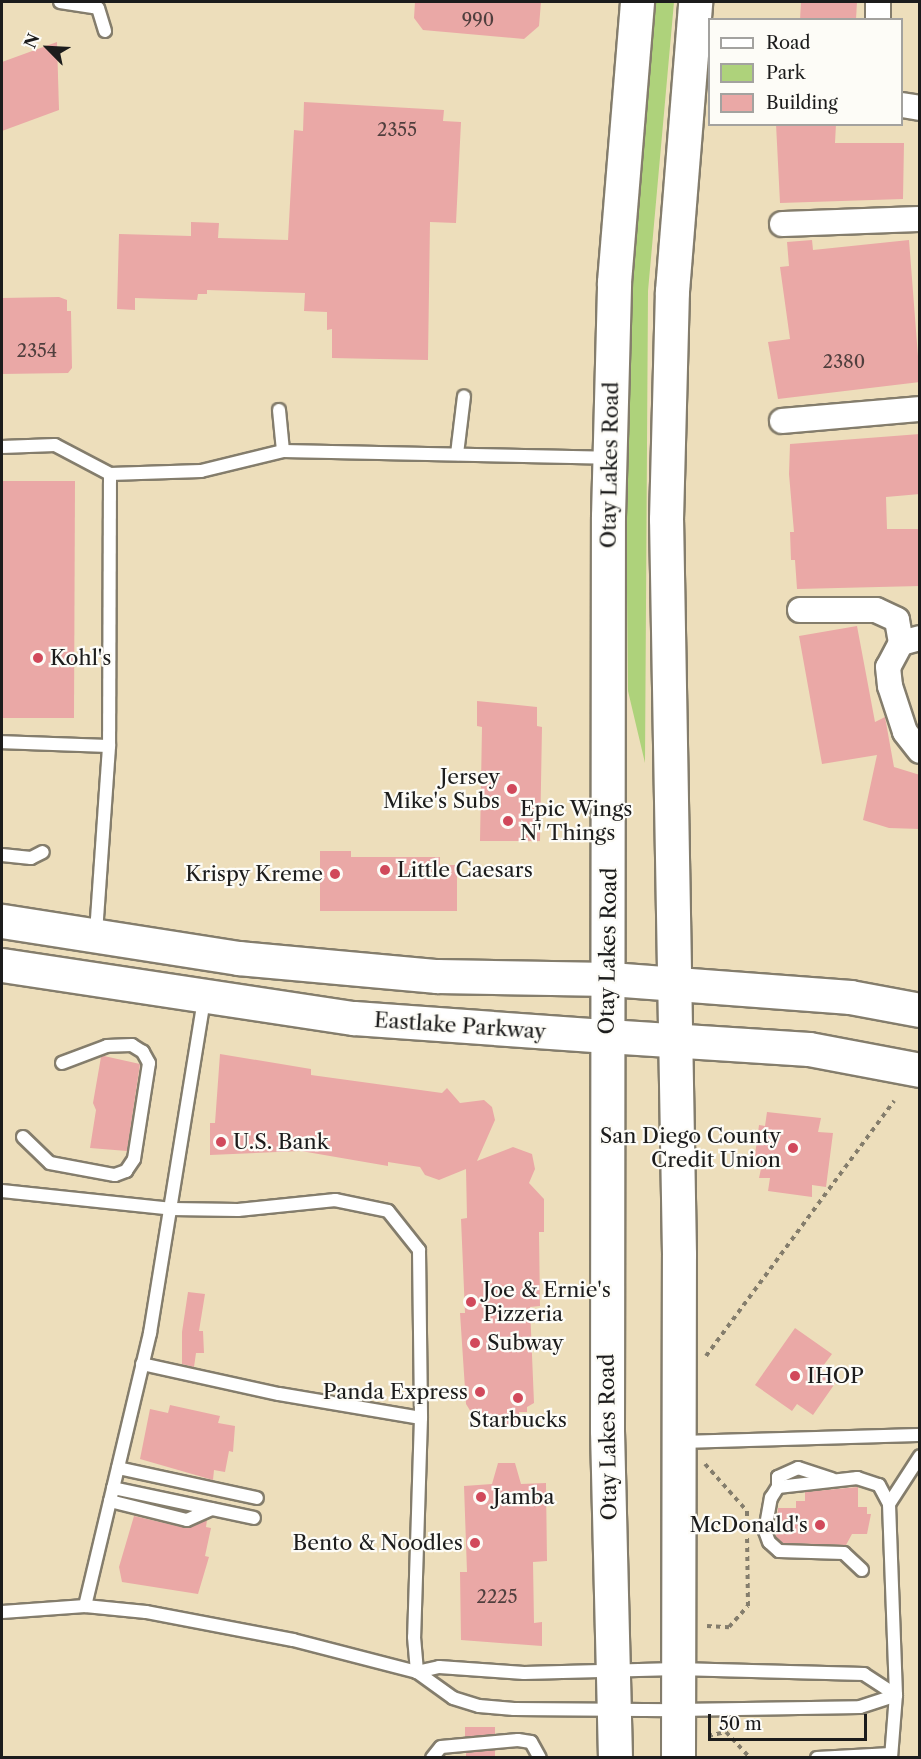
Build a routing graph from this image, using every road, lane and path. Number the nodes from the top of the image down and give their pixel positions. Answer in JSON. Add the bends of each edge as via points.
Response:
{"nodes":[{"id":1,"x":60,"y":2,"type":"edge"},
{"id":2,"x":637,"y":2,"type":"edge"},
{"id":3,"x":695,"y":2,"type":"edge"},
{"id":4,"x":878,"y":2,"type":"edge"},
{"id":5,"x":101,"y":5,"type":"edge"},
{"id":6,"x":878,"y":18,"type":"edge"},
{"id":7,"x":105,"y":31,"type":"dead end"},
{"id":8,"x":903,"y":105,"type":"edge"},
{"id":9,"x":920,"y":108,"type":"edge"},
{"id":10,"x":920,"y":219,"type":"edge"},
{"id":11,"x":782,"y":224,"type":"dead end"},
{"id":12,"x":464,"y":396,"type":"dead end"},
{"id":13,"x":920,"y":409,"type":"edge"},
{"id":14,"x":279,"y":410,"type":"dead end"},
{"id":15,"x":782,"y":421,"type":"dead end"},
{"id":16,"x":2,"y":447,"type":"edge"},
{"id":17,"x":283,"y":451,"type":"junction"},
{"id":18,"x":457,"y":454,"type":"junction"},
{"id":19,"x":610,"y":458,"type":"junction"},
{"id":20,"x":110,"y":474,"type":"junction"},
{"id":21,"x":800,"y":610,"type":"dead end"},
{"id":22,"x":910,"y":641,"type":"edge"},
{"id":23,"x":2,"y":742,"type":"edge"},
{"id":24,"x":108,"y":746,"type":"junction"},
{"id":25,"x":920,"y":751,"type":"edge"},
{"id":26,"x":43,"y":852,"type":"dead end"},
{"id":27,"x":2,"y":855,"type":"edge"},
{"id":28,"x":2,"y":921,"type":"edge"},
{"id":29,"x":95,"y":935,"type":"junction"},
{"id":30,"x":2,"y":965,"type":"edge"},
{"id":31,"x":610,"y":979,"type":"junction"},
{"id":32,"x":674,"y":982,"type":"junction"},
{"id":33,"x":204,"y":998,"type":"junction"},
{"id":34,"x":920,"y":1010,"type":"edge"},
{"id":35,"x":607,"y":1036,"type":"junction"},
{"id":36,"x":677,"y":1040,"type":"junction"},
{"id":37,"x":62,"y":1063,"type":"dead end"},
{"id":38,"x":920,"y":1070,"type":"edge"},
{"id":39,"x":894,"y":1101,"type":"dead end"},
{"id":40,"x":23,"y":1137,"type":"dead end"},
{"id":41,"x":2,"y":1191,"type":"edge"},
{"id":42,"x":172,"y":1209,"type":"junction"},
{"id":43,"x":704,"y":1359,"type":"dead end"},
{"id":44,"x":142,"y":1364,"type":"junction"},
{"id":45,"x":421,"y":1418,"type":"junction"},
{"id":46,"x":920,"y":1435,"type":"edge"},
{"id":47,"x":678,"y":1442,"type":"junction"},
{"id":48,"x":920,"y":1456,"type":"edge"},
{"id":49,"x":705,"y":1464,"type":"dead end"},
{"id":50,"x":118,"y":1468,"type":"junction"},
{"id":51,"x":832,"y":1479,"type":"junction"},
{"id":52,"x":778,"y":1487,"type":"junction"},
{"id":53,"x":113,"y":1488,"type":"junction"},
{"id":54,"x":257,"y":1498,"type":"dead end"},
{"id":55,"x":110,"y":1501,"type":"junction"},
{"id":56,"x":889,"y":1504,"type":"junction"},
{"id":57,"x":212,"y":1509,"type":"junction"},
{"id":58,"x":254,"y":1518,"type":"dead end"},
{"id":59,"x":862,"y":1570,"type":"dead end"},
{"id":60,"x":85,"y":1606,"type":"junction"},
{"id":61,"x":2,"y":1612,"type":"edge"},
{"id":62,"x":707,"y":1626,"type":"dead end"},
{"id":63,"x":677,"y":1669,"type":"junction"},
{"id":64,"x":612,"y":1670,"type":"junction"},
{"id":65,"x":417,"y":1672,"type":"junction"},
{"id":66,"x":896,"y":1695,"type":"junction"},
{"id":67,"x":613,"y":1709,"type":"junction"},
{"id":68,"x":677,"y":1710,"type":"junction"},
{"id":69,"x":708,"y":1736,"type":"dead end"},
{"id":70,"x":891,"y":1756,"type":"edge"},
{"id":71,"x":432,"y":1758,"type":"edge"},
{"id":72,"x":540,"y":1758,"type":"edge"},
{"id":73,"x":615,"y":1758,"type":"edge"},
{"id":74,"x":678,"y":1758,"type":"edge"},
{"id":75,"x":750,"y":1758,"type":"edge"},
{"id":76,"x":817,"y":1758,"type":"edge"}],
"edges":[{"from":1,"to":5,"type":"lane"},
{"from":2,"to":19,"type":"main road","name":"Otay Lakes Road","via":[[614,282]]},
{"from":3,"to":32,"type":"main road","via":[[672,291],[666,519]]},
{"from":4,"to":6,"type":"street"},
{"from":5,"to":7,"type":"lane"},
{"from":8,"to":9,"type":"street"},
{"from":10,"to":11,"type":"street"},
{"from":12,"to":18,"type":"lane"},
{"from":13,"to":15,"type":"street"},
{"from":14,"to":17,"type":"lane"},
{"from":16,"to":20,"type":"lane","via":[[55,445]]},
{"from":17,"to":18,"type":"lane"},
{"from":17,"to":20,"type":"lane","via":[[201,471]]},
{"from":18,"to":19,"type":"lane"},
{"from":19,"to":31,"type":"main road","name":"Otay Lakes Road"},
{"from":20,"to":24,"type":"lane"},
{"from":21,"to":22,"type":"street","via":[[876,610],[897,620]]},
{"from":22,"to":25,"type":"street","via":[[888,667],[905,732]]},
{"from":23,"to":24,"type":"lane"},
{"from":24,"to":29,"type":"lane"},
{"from":26,"to":27,"type":"lane","via":[[31,858]]},
{"from":28,"to":29,"type":"main road"},
{"from":29,"to":31,"type":"main road","via":[[238,958],[437,976]]},
{"from":30,"to":33,"type":"main road","name":"Eastlake Parkway"},
{"from":31,"to":32,"type":"main road"},
{"from":31,"to":35,"type":"main road","name":"Otay Lakes Road"},
{"from":32,"to":34,"type":"main road","via":[[850,997]]},
{"from":32,"to":36,"type":"main road"},
{"from":33,"to":35,"type":"main road","name":"Eastlake Parkway","via":[[354,1018]]},
{"from":33,"to":42,"type":"lane"},
{"from":35,"to":36,"type":"main road","name":"Eastlake Parkway"},
{"from":35,"to":64,"type":"main road","name":"Otay Lakes Road","via":[[607,1430]]},
{"from":36,"to":38,"type":"main road","name":"Eastlake Parkway","via":[[810,1049]]},
{"from":36,"to":47,"type":"main road"},
{"from":37,"to":40,"type":"lane","via":[[107,1046],[132,1045],[143,1052],[149,1063],[134,1159],[126,1171],[115,1175],[50,1162]]},
{"from":39,"to":43,"type":"path"},
{"from":41,"to":42,"type":"lane"},
{"from":42,"to":44,"type":"lane"},
{"from":42,"to":45,"type":"lane","via":[[238,1210],[335,1200],[388,1211],[418,1250]]},
{"from":44,"to":45,"type":"lane","via":[[279,1394]]},
{"from":44,"to":50,"type":"lane"},
{"from":45,"to":65,"type":"lane","via":[[414,1637]]},
{"from":46,"to":47,"type":"lane"},
{"from":47,"to":63,"type":"main road"},
{"from":48,"to":56,"type":"lane"},
{"from":49,"to":62,"type":"path","via":[[747,1511],[748,1606],[729,1627]]},
{"from":50,"to":53,"type":"lane"},
{"from":50,"to":54,"type":"lane"},
{"from":51,"to":52,"type":"lane","via":[[813,1485]]},
{"from":51,"to":52,"type":"lane","via":[[798,1468],[778,1477]]},
{"from":51,"to":56,"type":"lane","via":[[857,1478],[879,1485]]},
{"from":52,"to":59,"type":"lane","via":[[766,1516],[769,1542],[790,1554],[844,1553]]},
{"from":53,"to":55,"type":"lane"},
{"from":53,"to":57,"type":"lane"},
{"from":55,"to":57,"type":"lane","via":[[187,1520]]},
{"from":55,"to":60,"type":"lane"},
{"from":56,"to":66,"type":"lane"},
{"from":57,"to":58,"type":"lane"},
{"from":60,"to":61,"type":"lane"},
{"from":60,"to":65,"type":"lane","via":[[146,1612],[293,1640]]},
{"from":63,"to":64,"type":"lane"},
{"from":63,"to":66,"type":"lane","via":[[864,1674]]},
{"from":63,"to":68,"type":"main road"},
{"from":64,"to":65,"type":"lane","via":[[524,1673],[439,1667]]},
{"from":64,"to":67,"type":"main road","name":"Otay Lakes Road"},
{"from":65,"to":67,"type":"lane","via":[[453,1698],[479,1706]]},
{"from":66,"to":68,"type":"lane","via":[[860,1707]]},
{"from":66,"to":70,"type":"lane"},
{"from":67,"to":68,"type":"lane"},
{"from":67,"to":73,"type":"main road","name":"Otay Lakes Road"},
{"from":68,"to":74,"type":"main road"},
{"from":69,"to":75,"type":"path","via":[[726,1732]]},
{"from":70,"to":76,"type":"lane"},
{"from":71,"to":72,"type":"lane","via":[[441,1747],[518,1740],[531,1742]]}]}
